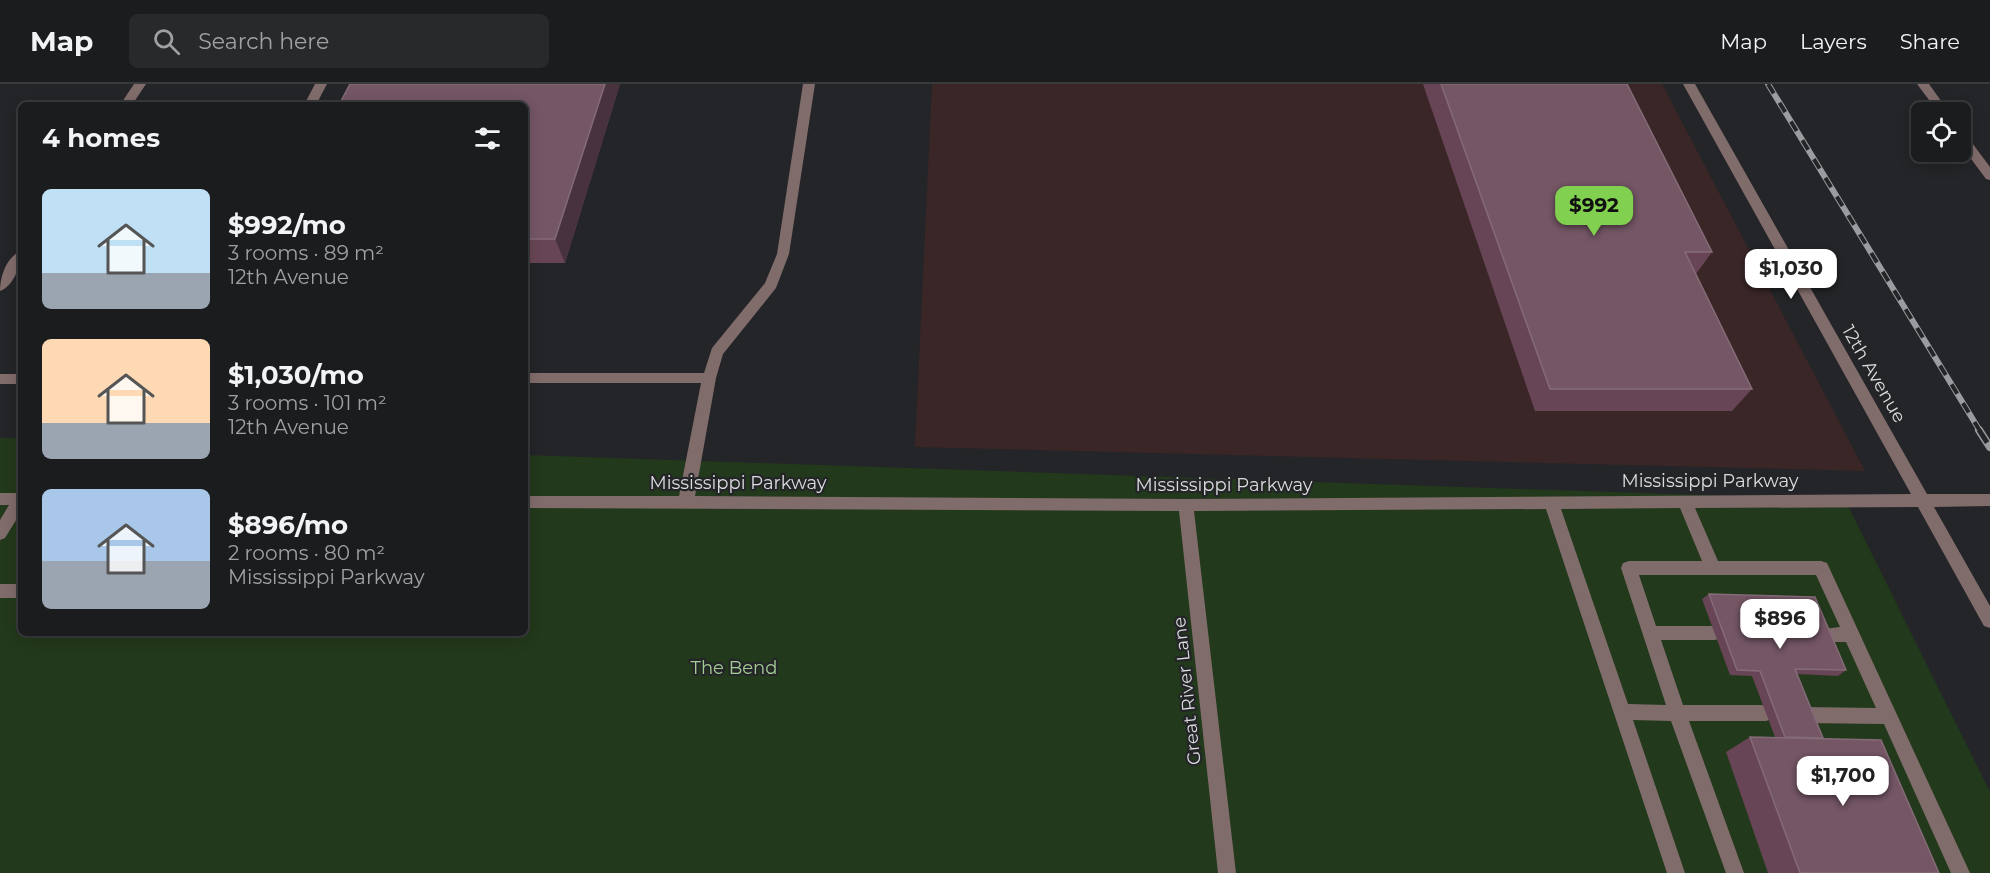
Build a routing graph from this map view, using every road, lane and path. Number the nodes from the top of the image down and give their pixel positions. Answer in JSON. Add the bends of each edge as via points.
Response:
{"nodes":[{"id":1,"x":140,"y":84,"type":"edge"},
{"id":2,"x":321,"y":84,"type":"edge"},
{"id":3,"x":809,"y":84,"type":"edge"},
{"id":4,"x":1689,"y":84,"type":"edge"},
{"id":5,"x":1923,"y":84,"type":"edge"},
{"id":6,"x":128,"y":102,"type":"edge"},
{"id":7,"x":312,"y":102,"type":"edge"},
{"id":8,"x":1936,"y":102,"type":"edge"},
{"id":9,"x":1971,"y":150,"type":"edge"},
{"id":10,"x":1990,"y":176,"type":"edge"},
{"id":11,"x":18,"y":260,"type":"edge"},
{"id":12,"x":0,"y":286,"type":"edge"},
{"id":13,"x":528,"y":378,"type":"edge"},
{"id":14,"x":709,"y":378,"type":"junction"},
{"id":15,"x":0,"y":379,"type":"edge"},
{"id":16,"x":18,"y":379,"type":"edge"},
{"id":17,"x":0,"y":499,"type":"edge"},
{"id":18,"x":18,"y":499,"type":"edge"},
{"id":19,"x":1990,"y":500,"type":"edge"},
{"id":20,"x":528,"y":501,"type":"edge"},
{"id":21,"x":1684,"y":501,"type":"junction"},
{"id":22,"x":1923,"y":501,"type":"junction"},
{"id":23,"x":686,"y":502,"type":"junction"},
{"id":24,"x":1551,"y":502,"type":"junction"},
{"id":25,"x":18,"y":504,"type":"edge"},
{"id":26,"x":1186,"y":505,"type":"junction"},
{"id":27,"x":0,"y":533,"type":"edge"},
{"id":28,"x":1713,"y":568,"type":"junction"},
{"id":29,"x":0,"y":591,"type":"edge"},
{"id":30,"x":18,"y":591,"type":"edge"},
{"id":31,"x":1990,"y":621,"type":"edge"},
{"id":32,"x":1651,"y":633,"type":"junction"},
{"id":33,"x":1715,"y":633,"type":"dead end"},
{"id":34,"x":1851,"y":634,"type":"junction"},
{"id":35,"x":1821,"y":635,"type":"edge"},
{"id":36,"x":1622,"y":712,"type":"junction"},
{"id":37,"x":1677,"y":713,"type":"junction"},
{"id":38,"x":1766,"y":713,"type":"dead end"},
{"id":39,"x":1803,"y":715,"type":"edge"},
{"id":40,"x":1889,"y":716,"type":"junction"},
{"id":41,"x":1227,"y":873,"type":"edge"},
{"id":42,"x":1676,"y":873,"type":"edge"},
{"id":43,"x":1735,"y":873,"type":"edge"},
{"id":44,"x":1961,"y":873,"type":"edge"}],
"edges":[{"from":1,"to":6,"type":"street"},
{"from":2,"to":7,"type":"street"},
{"from":3,"to":14,"type":"street","via":[[783,254],[771,285],[717,352]]},
{"from":4,"to":22,"type":"street","name":"12th Avenue"},
{"from":5,"to":8,"type":"street"},
{"from":9,"to":10,"type":"street"},
{"from":11,"to":12,"type":"street"},
{"from":13,"to":14,"type":"street"},
{"from":14,"to":23,"type":"street"},
{"from":15,"to":16,"type":"street"},
{"from":17,"to":18,"type":"street"},
{"from":19,"to":22,"type":"street","name":"Mississippi Parkway"},
{"from":20,"to":23,"type":"street","name":"Mississippi Parkway"},
{"from":21,"to":22,"type":"street","name":"Mississippi Parkway"},
{"from":21,"to":24,"type":"street","name":"Mississippi Parkway"},
{"from":21,"to":28,"type":"street"},
{"from":22,"to":31,"type":"street","name":"12th Avenue"},
{"from":23,"to":26,"type":"street","name":"Mississippi Parkway"},
{"from":24,"to":26,"type":"street","name":"Mississippi Parkway"},
{"from":24,"to":36,"type":"street"},
{"from":25,"to":27,"type":"street"},
{"from":26,"to":41,"type":"street","name":"Great River Lane"},
{"from":28,"to":32,"type":"street","via":[[1629,568]]},
{"from":28,"to":34,"type":"street","via":[[1821,568]]},
{"from":29,"to":30,"type":"street"},
{"from":32,"to":33,"type":"street"},
{"from":32,"to":37,"type":"street"},
{"from":34,"to":35,"type":"street"},
{"from":34,"to":40,"type":"street"},
{"from":36,"to":37,"type":"street"},
{"from":36,"to":42,"type":"street"},
{"from":37,"to":38,"type":"street"},
{"from":37,"to":43,"type":"street"},
{"from":39,"to":40,"type":"street"},
{"from":40,"to":44,"type":"street"}]}
